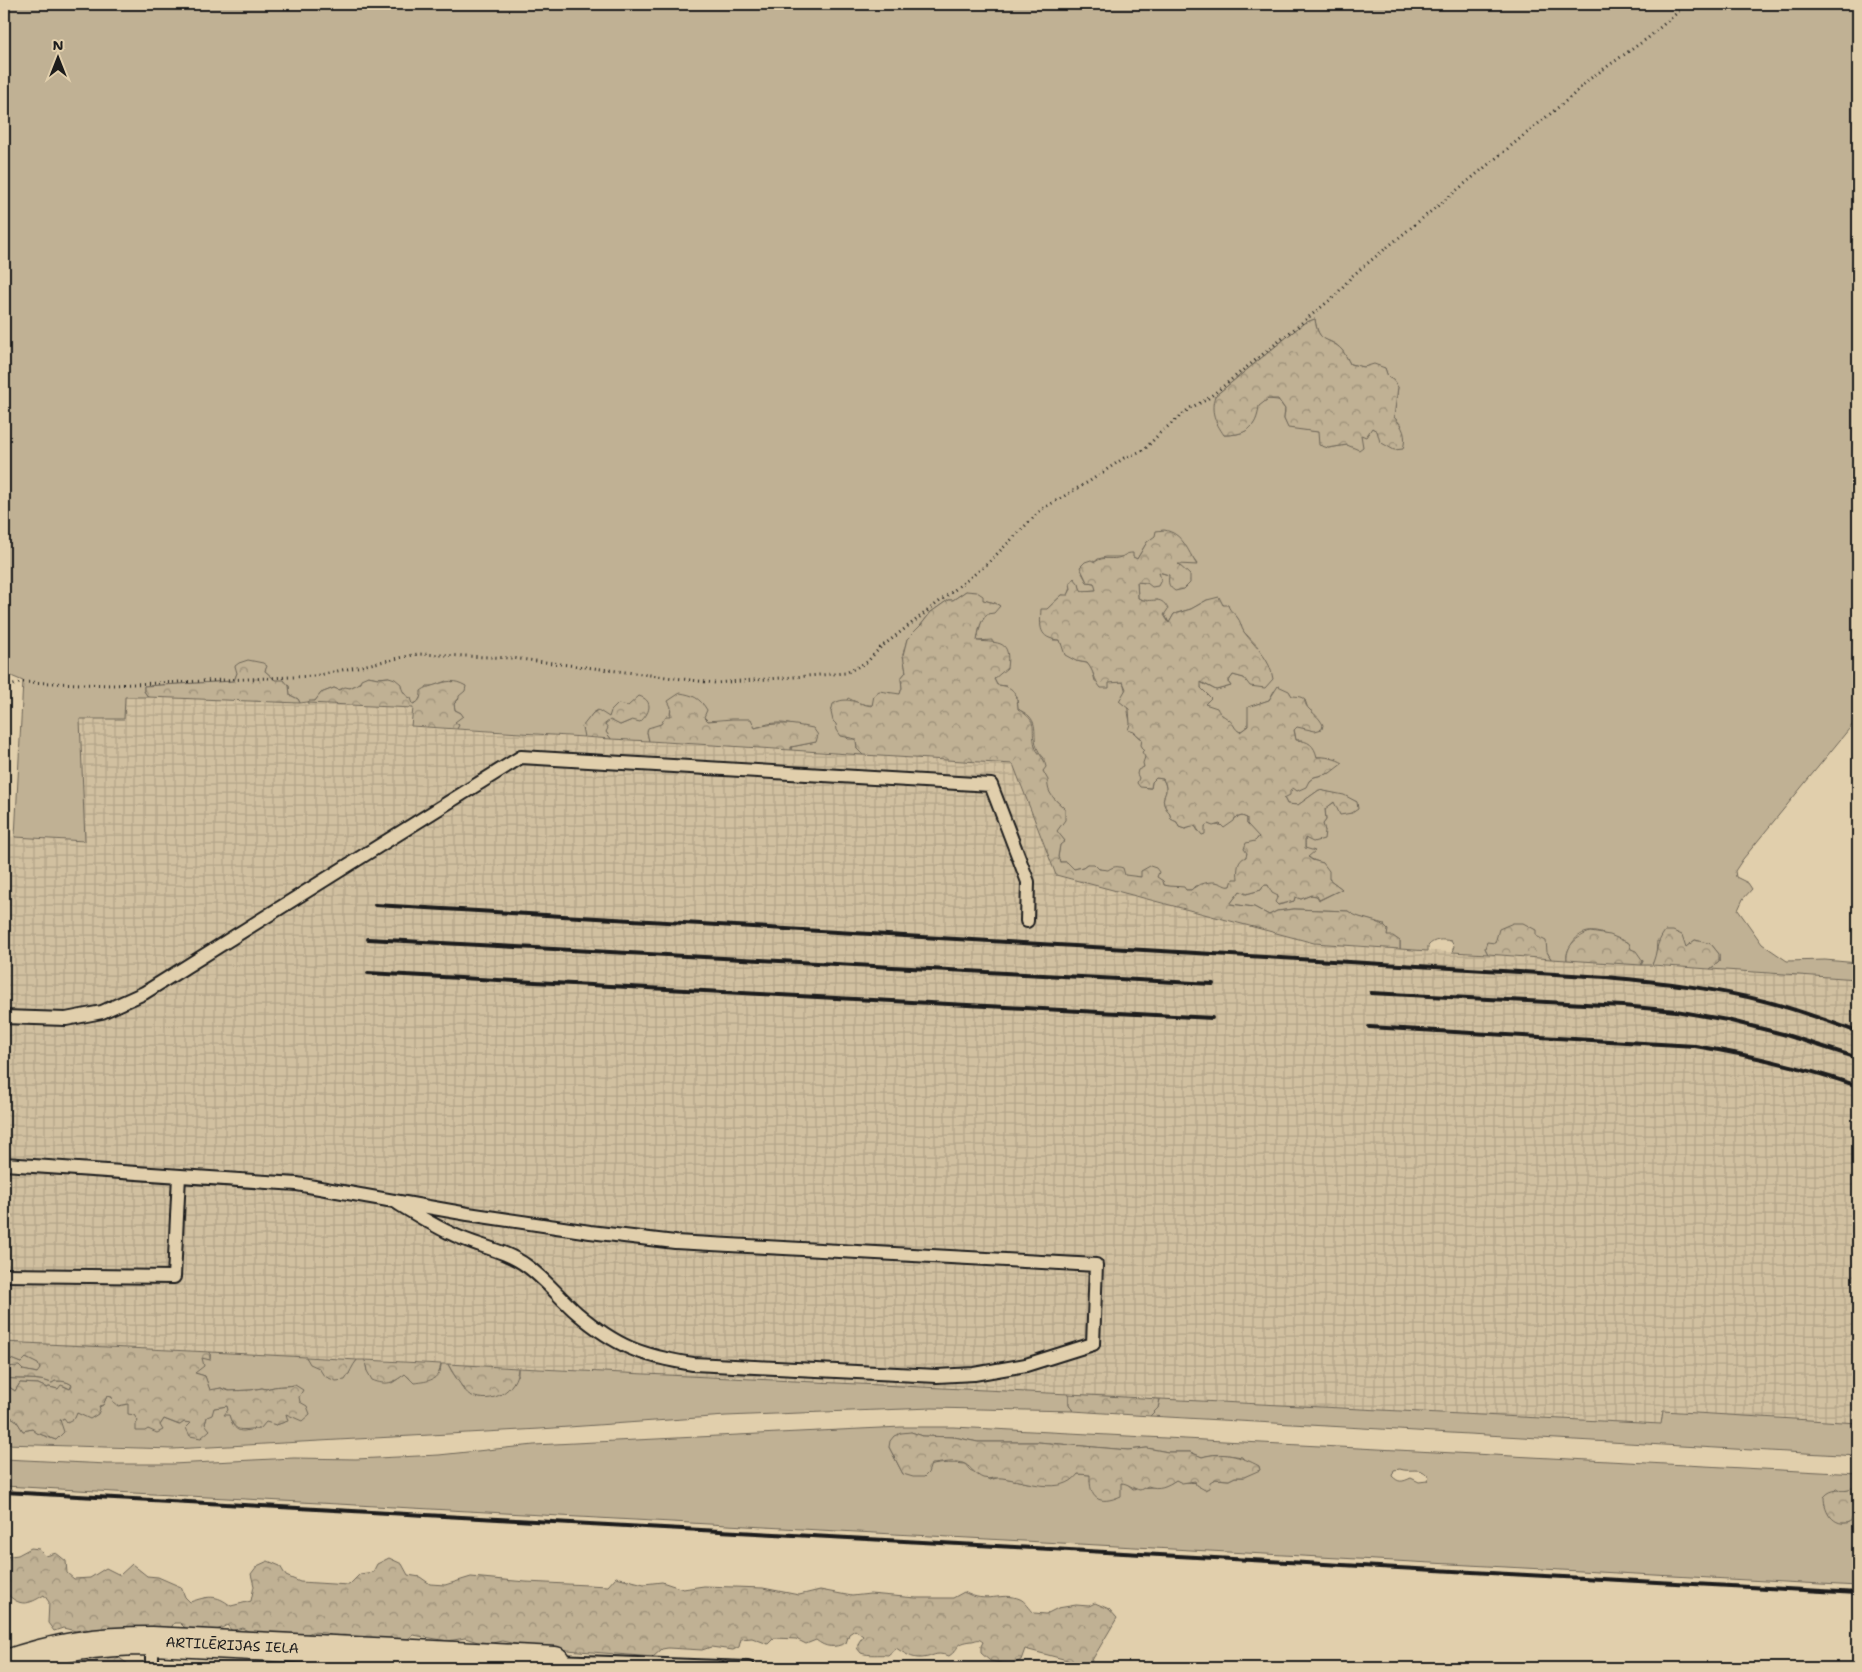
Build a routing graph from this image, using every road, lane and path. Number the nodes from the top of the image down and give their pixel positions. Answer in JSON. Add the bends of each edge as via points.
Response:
{"nodes":[{"id":1,"x":1688,"y":4,"type":"edge"},
{"id":2,"x":4,"y":688,"type":"edge"},
{"id":3,"x":1026,"y":921,"type":"dead end"},
{"id":4,"x":4,"y":1017,"type":"edge"},
{"id":5,"x":4,"y":1164,"type":"edge"},
{"id":6,"x":179,"y":1176,"type":"junction"},
{"id":7,"x":394,"y":1201,"type":"junction"},
{"id":8,"x":4,"y":1275,"type":"edge"},
{"id":9,"x":152,"y":1641,"type":"junction"},
{"id":10,"x":554,"y":1661,"type":"joint"},
{"id":11,"x":4,"y":1665,"type":"edge"},
{"id":12,"x":152,"y":1668,"type":"edge"},
{"id":13,"x":748,"y":1668,"type":"edge"}],
"edges":[{"from":1,"to":2,"type":"path","via":[[1648,38],[1588,80],[1352,276],[1335,296],[1206,400],[1190,408],[1144,450],[1124,458],[1042,510],[985,566],[880,648],[867,662],[846,672],[715,683],[512,658],[418,654],[314,676],[112,685],[23,682]]},
{"from":3,"to":4,"type":"lane","via":[[1028,882],[991,785],[522,757],[144,993],[102,1012],[66,1019]]},
{"from":5,"to":6,"type":"lane"},
{"from":6,"to":7,"type":"lane","via":[[298,1184]]},
{"from":6,"to":8,"type":"lane","via":[[174,1277]]},
{"from":7,"to":7,"type":"lane","via":[[675,1242],[1096,1265],[1093,1344],[1026,1365],[974,1374],[937,1376],[703,1365],[658,1359],[607,1337],[528,1267],[507,1254],[451,1234]]},
{"from":9,"to":10,"type":"street","name":"ARTILĒRIJAS IELA"},
{"from":9,"to":11,"type":"street","name":"ARTILĒRIJAS IELA","via":[[86,1644],[52,1650]]},
{"from":9,"to":12,"type":"lane"},
{"from":10,"to":13,"type":"lane"}]}
